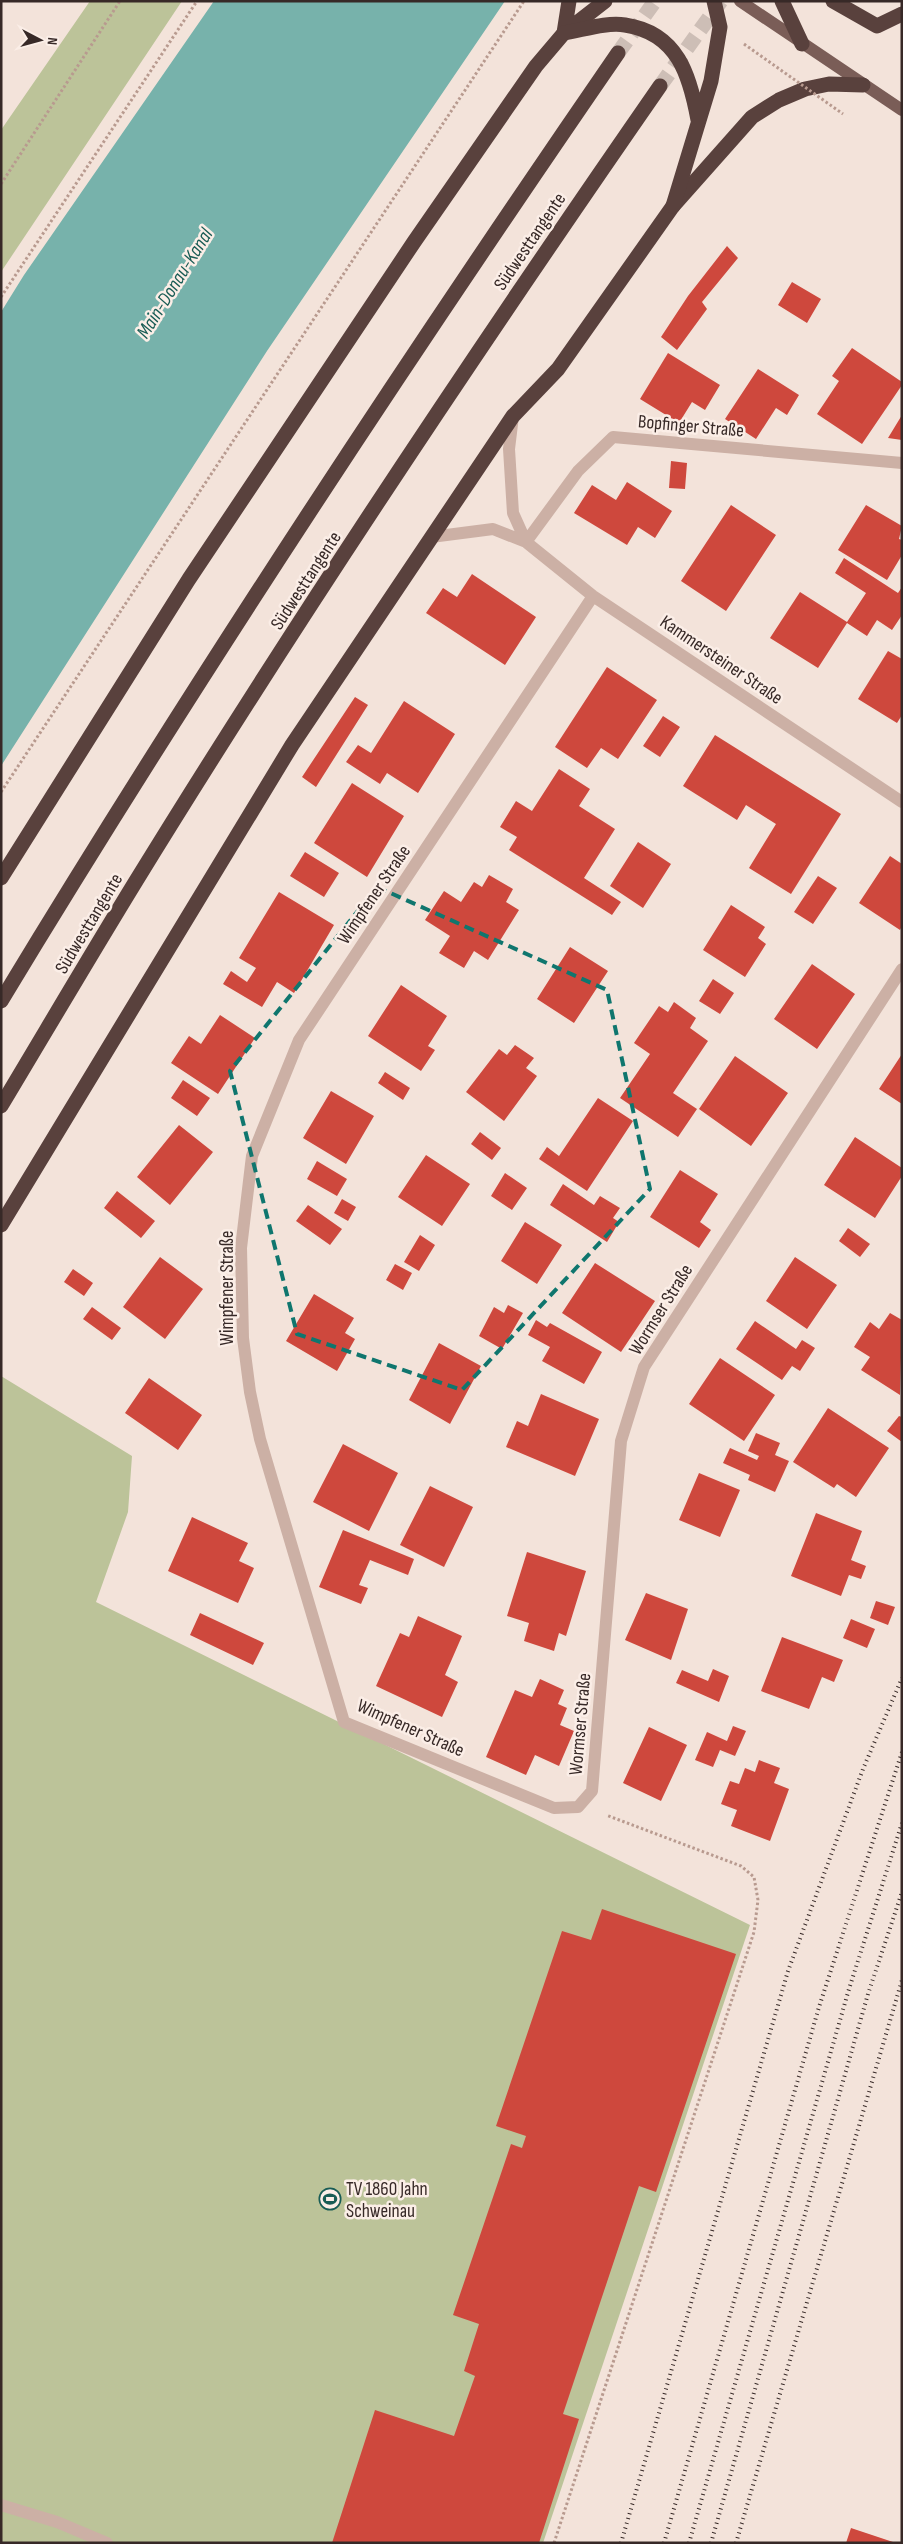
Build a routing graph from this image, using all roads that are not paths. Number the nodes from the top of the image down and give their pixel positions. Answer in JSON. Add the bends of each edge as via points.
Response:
{"nodes":[{"id":1,"x":569,"y":1,"type":"edge"},
{"id":2,"x":605,"y":1,"type":"edge"},
{"id":3,"x":714,"y":1,"type":"edge"},
{"id":4,"x":740,"y":1,"type":"edge"},
{"id":5,"x":782,"y":1,"type":"edge"},
{"id":6,"x":833,"y":1,"type":"edge"},
{"id":7,"x":902,"y":14,"type":"edge"},
{"id":8,"x":564,"y":34,"type":"junction"},
{"id":9,"x":802,"y":44,"type":"junction"},
{"id":10,"x":618,"y":53,"type":"tunnel mouth"},
{"id":11,"x":863,"y":85,"type":"junction"},
{"id":12,"x":660,"y":86,"type":"tunnel mouth"},
{"id":13,"x":902,"y":110,"type":"edge"},
{"id":14,"x":699,"y":124,"type":"junction"},
{"id":15,"x":673,"y":206,"type":"junction"},
{"id":16,"x":513,"y":416,"type":"junction"},
{"id":17,"x":902,"y":463,"type":"edge"},
{"id":18,"x":431,"y":537,"type":"junction"},
{"id":19,"x":526,"y":542,"type":"junction"},
{"id":20,"x":594,"y":596,"type":"junction"},
{"id":21,"x":902,"y":802,"type":"edge"},
{"id":22,"x":1,"y":878,"type":"edge"},
{"id":23,"x":902,"y":969,"type":"edge"},
{"id":24,"x":1,"y":1001,"type":"edge"},
{"id":25,"x":1,"y":1106,"type":"edge"},
{"id":26,"x":1,"y":1225,"type":"edge"},
{"id":27,"x":578,"y":1807,"type":"joint"},
{"id":28,"x":1,"y":2506,"type":"edge"},
{"id":29,"x":107,"y":2543,"type":"edge"}],
"edges":[{"from":1,"to":8,"type":"highway"},
{"from":2,"to":8,"type":"highway"},
{"from":3,"to":14,"type":"highway","bridge":true,"via":[[720,27],[711,81]]},
{"from":4,"to":9,"type":"main road"},
{"from":5,"to":9,"type":"highway"},
{"from":6,"to":7,"type":"highway","via":[[877,26]]},
{"from":8,"to":14,"type":"highway","bridge":true,"via":[[624,25],[658,38],[672,48],[682,63],[692,86]]},
{"from":8,"to":22,"type":"highway","via":[[509,104],[364,316],[189,579]]},
{"from":9,"to":11,"type":"main road"},
{"from":10,"to":24,"type":"highway","name":"Südwesttangente","via":[[321,491],[184,704]]},
{"from":11,"to":13,"type":"main road"},
{"from":11,"to":15,"type":"highway","bridge":true,"via":[[829,84],[805,88],[778,100],[752,117]]},
{"from":12,"to":25,"type":"highway","name":"Südwesttangente","via":[[526,279],[380,501],[136,881]]},
{"from":14,"to":15,"type":"highway","bridge":true},
{"from":15,"to":16,"type":"highway","via":[[558,369]]},
{"from":16,"to":18,"type":"highway"},
{"from":16,"to":19,"type":"street","name":"Kammersteiner Straße","via":[[509,449],[513,513]]},
{"from":17,"to":19,"type":"street","name":"Bopfinger Straße","via":[[613,437],[578,472]]},
{"from":18,"to":19,"type":"street","name":"Kammersteiner Straße","via":[[493,529]]},
{"from":18,"to":26,"type":"highway","via":[[292,745]]},
{"from":19,"to":20,"type":"street","name":"Kammersteiner Straße"},
{"from":20,"to":21,"type":"street","name":"Kammersteiner Straße"},
{"from":20,"to":27,"type":"street","name":"Wimpfener Straße","via":[[299,1040],[252,1156],[241,1248],[243,1338],[260,1439],[344,1722],[554,1808]]},
{"from":23,"to":27,"type":"street","name":"Wormser Straße","via":[[644,1367],[621,1441],[592,1791]]},
{"from":28,"to":29,"type":"street","via":[[57,2522]]}]}
